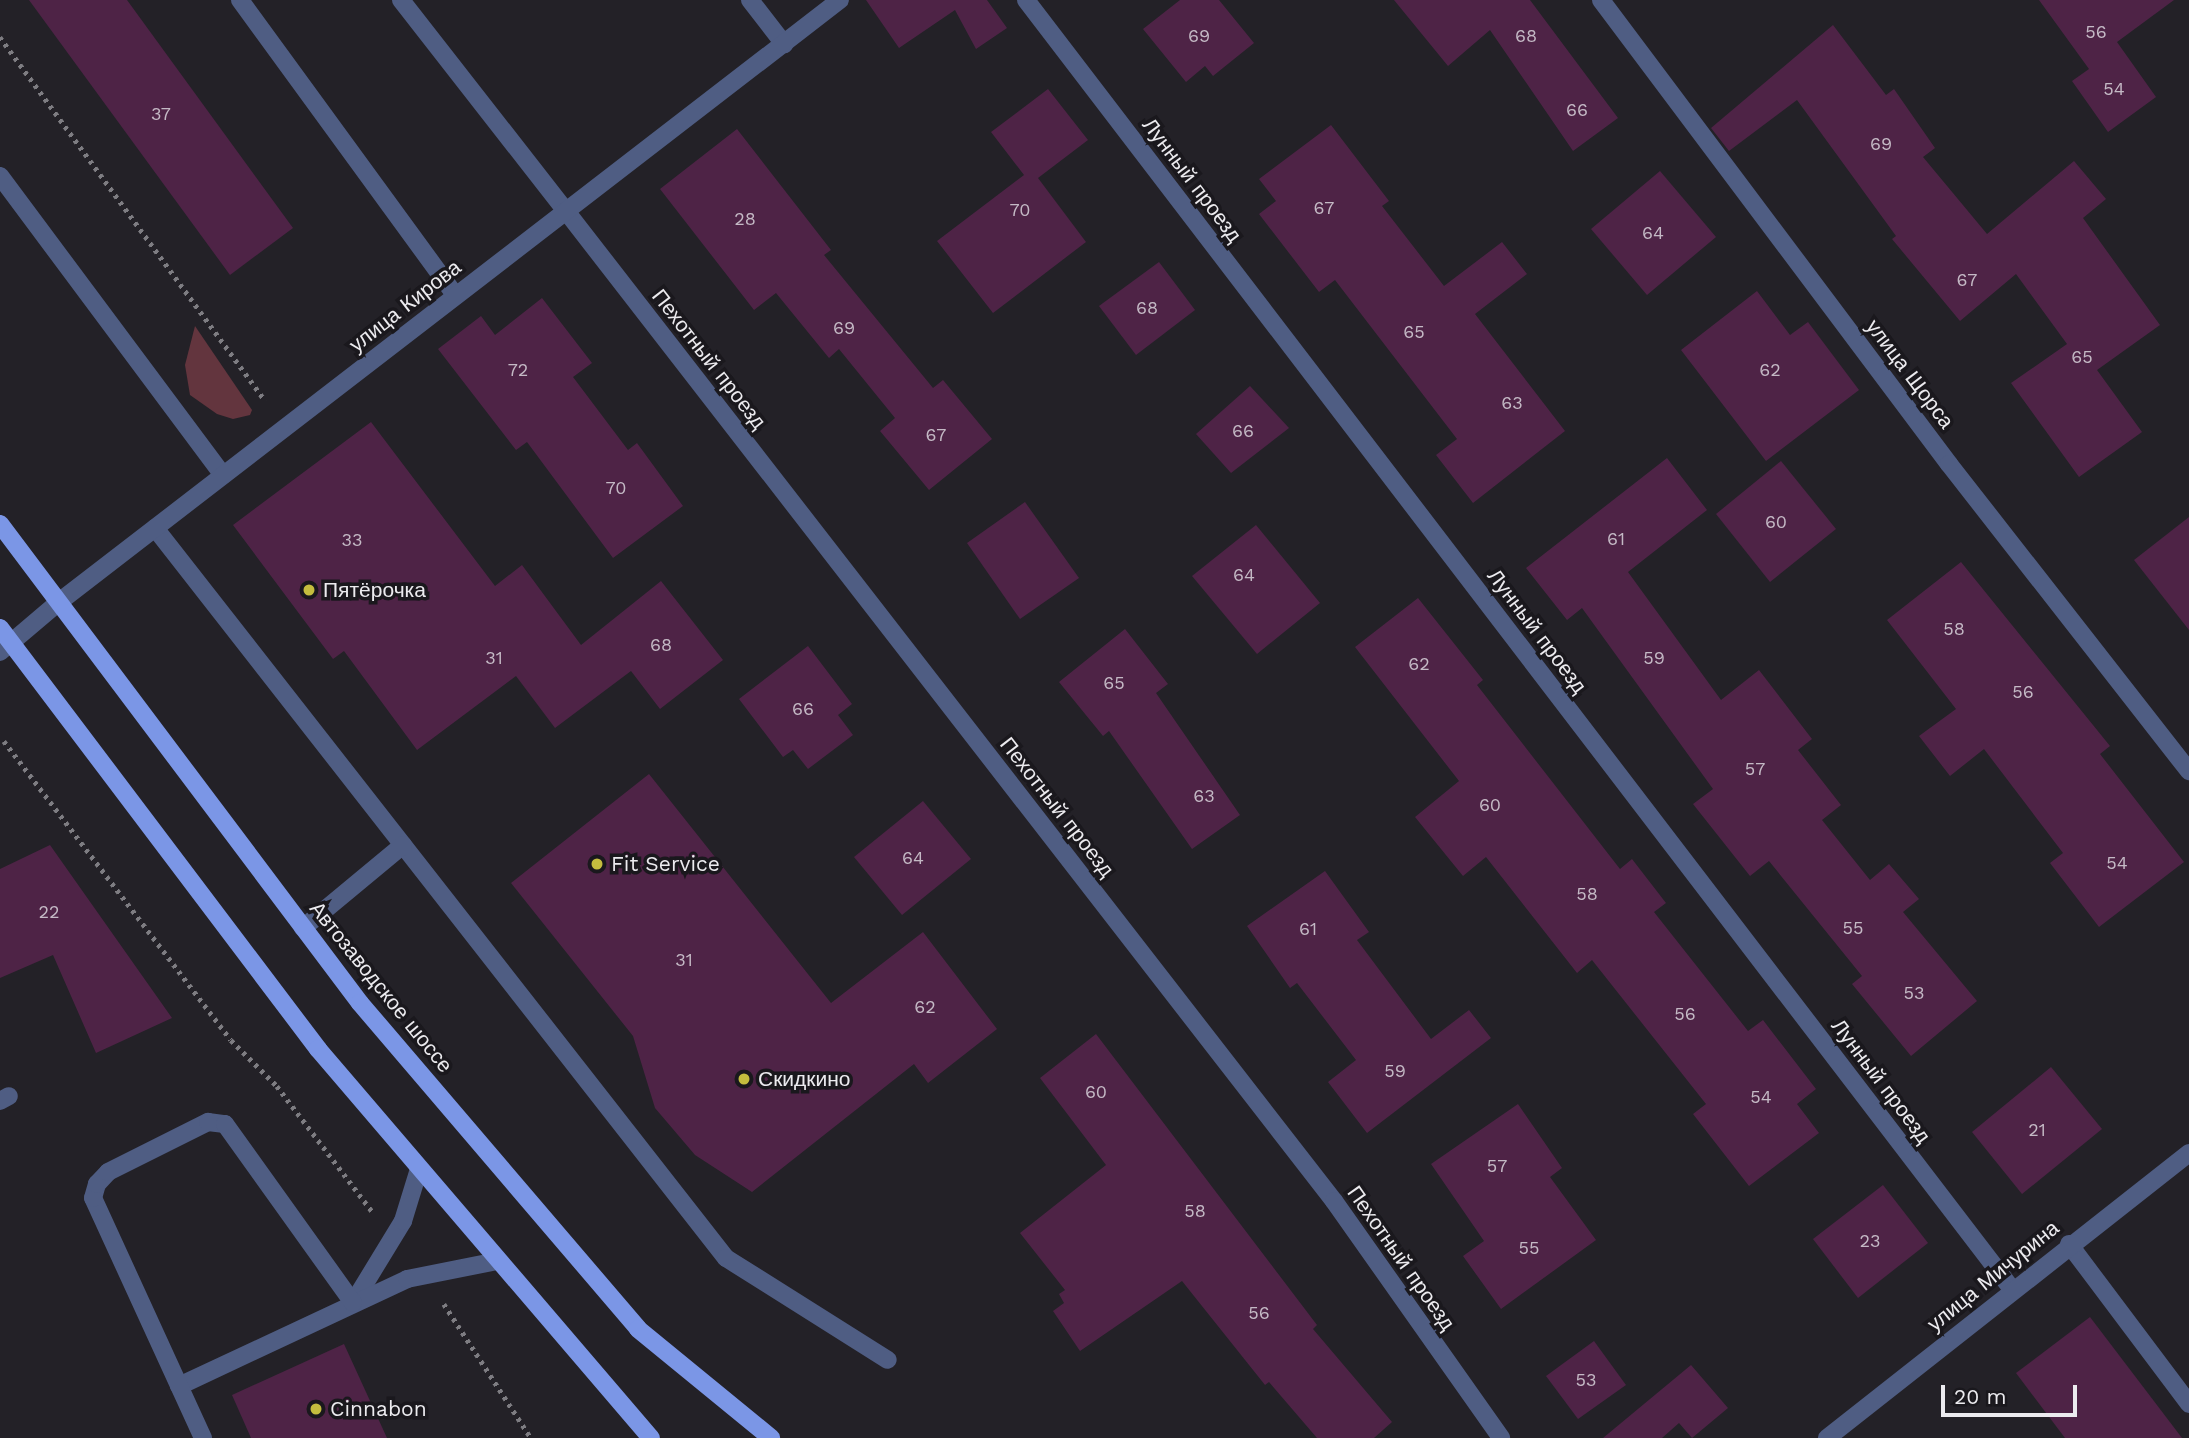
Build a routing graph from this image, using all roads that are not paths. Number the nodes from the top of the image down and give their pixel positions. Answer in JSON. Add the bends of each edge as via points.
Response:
{"nodes":[{"id":1,"x":240,"y":0,"type":"edge"},
{"id":2,"x":401,"y":0,"type":"edge"},
{"id":3,"x":750,"y":0,"type":"edge"},
{"id":4,"x":841,"y":0,"type":"edge"},
{"id":5,"x":1026,"y":0,"type":"edge"},
{"id":6,"x":1601,"y":0,"type":"edge"},
{"id":7,"x":784,"y":44,"type":"junction"},
{"id":8,"x":0,"y":176,"type":"edge"},
{"id":9,"x":566,"y":211,"type":"junction"},
{"id":10,"x":456,"y":296,"type":"junction"},
{"id":11,"x":223,"y":475,"type":"junction"},
{"id":12,"x":0,"y":524,"type":"edge"},
{"id":13,"x":155,"y":528,"type":"junction"},
{"id":14,"x":59,"y":602,"type":"junction"},
{"id":15,"x":0,"y":628,"type":"edge"},
{"id":16,"x":6,"y":648,"type":"edge"},
{"id":17,"x":2189,"y":771,"type":"edge"},
{"id":18,"x":403,"y":845,"type":"junction"},
{"id":19,"x":303,"y":928,"type":"junction"},
{"id":20,"x":2189,"y":1153,"type":"edge"},
{"id":21,"x":419,"y":1169,"type":"junction"},
{"id":22,"x":2069,"y":1244,"type":"junction"},
{"id":23,"x":497,"y":1261,"type":"junction"},
{"id":24,"x":2012,"y":1289,"type":"junction"},
{"id":25,"x":353,"y":1303,"type":"junction"},
{"id":26,"x":888,"y":1360,"type":"dead end"},
{"id":27,"x":179,"y":1387,"type":"junction"},
{"id":28,"x":2189,"y":1404,"type":"edge"},
{"id":29,"x":203,"y":1438,"type":"edge"},
{"id":30,"x":651,"y":1438,"type":"edge"},
{"id":31,"x":771,"y":1438,"type":"edge"},
{"id":32,"x":1500,"y":1438,"type":"edge"},
{"id":33,"x":1827,"y":1438,"type":"edge"}],
"edges":[{"from":1,"to":10,"type":"street"},
{"from":2,"to":9,"type":"street","name":"Пехотный проезд"},
{"from":3,"to":7,"type":"street"},
{"from":4,"to":7,"type":"street","name":"улица Кирова"},
{"from":5,"to":24,"type":"street","name":"Лунный проезд"},
{"from":6,"to":17,"type":"street","name":"улица Щорса","via":[[1949,464]]},
{"from":7,"to":9,"type":"street","name":"улица Кирова"},
{"from":8,"to":11,"type":"street"},
{"from":9,"to":10,"type":"street","name":"улица Кирова"},
{"from":9,"to":32,"type":"street","name":"Пехотный проезд","via":[[1334,1201]]},
{"from":10,"to":11,"type":"street","name":"улица Кирова"},
{"from":11,"to":13,"type":"street","name":"улица Кирова"},
{"from":12,"to":14,"type":"main road","name":"Автозаводское шоссе"},
{"from":13,"to":14,"type":"street","name":"улица Кирова"},
{"from":13,"to":18,"type":"street"},
{"from":14,"to":16,"type":"street","name":"улица Кирова"},
{"from":14,"to":19,"type":"main road","name":"Автозаводское шоссе"},
{"from":15,"to":16,"type":"main road"},
{"from":16,"to":21,"type":"main road","via":[[318,1049]]},
{"from":18,"to":19,"type":"street"},
{"from":18,"to":26,"type":"street","via":[[726,1258]]},
{"from":19,"to":31,"type":"main road","name":"Автозаводское шоссе","via":[[360,1003],[638,1329]]},
{"from":20,"to":22,"type":"street","name":"улица Мичурина"},
{"from":21,"to":23,"type":"main road"},
{"from":21,"to":25,"type":"street","via":[[393,1239]]},
{"from":22,"to":24,"type":"street","name":"улица Мичурина"},
{"from":22,"to":28,"type":"street"},
{"from":23,"to":25,"type":"street","via":[[425,1273]]},
{"from":23,"to":30,"type":"main road"},
{"from":24,"to":33,"type":"street","name":"улица Мичурина"},
{"from":25,"to":27,"type":"street"},
{"from":25,"to":27,"type":"street","via":[[235,1133],[225,1124],[208,1122],[108,1172],[97,1184],[93,1198]]},
{"from":27,"to":29,"type":"street"}]}
